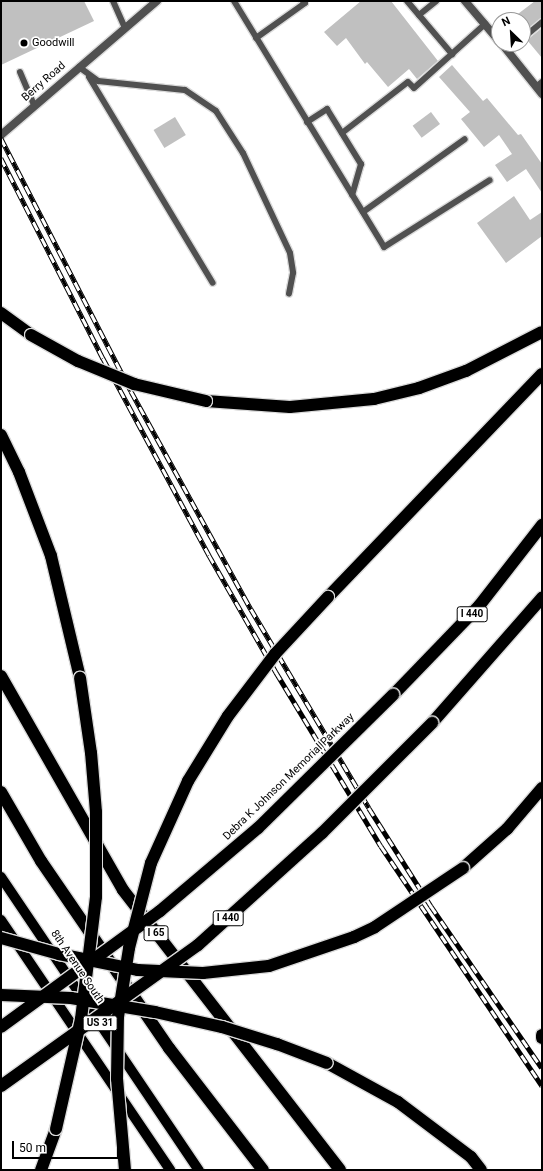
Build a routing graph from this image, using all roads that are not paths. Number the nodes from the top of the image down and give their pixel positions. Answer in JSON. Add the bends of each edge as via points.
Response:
{"nodes":[{"id":1,"x":113,"y":1,"type":"edge"},
{"id":2,"x":157,"y":1,"type":"edge"},
{"id":3,"x":234,"y":1,"type":"edge"},
{"id":4,"x":303,"y":1,"type":"edge"},
{"id":5,"x":407,"y":1,"type":"edge"},
{"id":6,"x":436,"y":1,"type":"edge"},
{"id":7,"x":465,"y":1,"type":"edge"},
{"id":8,"x":420,"y":15,"type":"junction"},
{"id":9,"x":542,"y":22,"type":"edge"},
{"id":10,"x":485,"y":24,"type":"junction"},
{"id":11,"x":125,"y":28,"type":"junction"},
{"id":12,"x":491,"y":31,"type":"edge"},
{"id":13,"x":531,"y":31,"type":"edge"},
{"id":14,"x":256,"y":38,"type":"junction"},
{"id":15,"x":509,"y":52,"type":"edge"},
{"id":16,"x":452,"y":54,"type":"junction"},
{"id":17,"x":79,"y":67,"type":"junction"},
{"id":18,"x":20,"y":72,"type":"dead end"},
{"id":19,"x":89,"y":76,"type":"junction"},
{"id":20,"x":539,"y":84,"type":"edge"},
{"id":21,"x":542,"y":94,"type":"edge"},
{"id":22,"x":34,"y":105,"type":"junction"},
{"id":23,"x":308,"y":122,"type":"junction"},
{"id":24,"x":342,"y":133,"type":"junction"},
{"id":25,"x":1,"y":135,"type":"edge"},
{"id":26,"x":465,"y":139,"type":"dead end"},
{"id":27,"x":490,"y":180,"type":"dead end"},
{"id":28,"x":352,"y":195,"type":"junction"},
{"id":29,"x":363,"y":212,"type":"junction"},
{"id":30,"x":213,"y":283,"type":"dead end"},
{"id":31,"x":290,"y":294,"type":"dead end"},
{"id":32,"x":1,"y":313,"type":"edge"},
{"id":33,"x":542,"y":332,"type":"edge"},
{"id":34,"x":542,"y":374,"type":"edge"},
{"id":35,"x":1,"y":435,"type":"edge"},
{"id":36,"x":542,"y":525,"type":"edge"},
{"id":37,"x":542,"y":598,"type":"edge"},
{"id":38,"x":1,"y":676,"type":"edge"},
{"id":39,"x":542,"y":788,"type":"edge"},
{"id":40,"x":1,"y":792,"type":"edge"},
{"id":41,"x":1,"y":877,"type":"edge"},
{"id":42,"x":1,"y":920,"type":"edge"},
{"id":43,"x":1,"y":938,"type":"edge"},
{"id":44,"x":1,"y":995,"type":"edge"},
{"id":45,"x":1,"y":1027,"type":"edge"},
{"id":46,"x":542,"y":1035,"type":"edge"},
{"id":47,"x":542,"y":1038,"type":"edge"},
{"id":48,"x":1,"y":1086,"type":"edge"},
{"id":49,"x":41,"y":1170,"type":"edge"},
{"id":50,"x":125,"y":1170,"type":"edge"},
{"id":51,"x":170,"y":1170,"type":"edge"},
{"id":52,"x":200,"y":1170,"type":"edge"},
{"id":53,"x":263,"y":1170,"type":"edge"},
{"id":54,"x":340,"y":1170,"type":"edge"},
{"id":55,"x":481,"y":1170,"type":"edge"}],
"edges":[{"from":1,"to":11,"type":"lane"},
{"from":2,"to":11,"type":"street","name":"Berry Road"},
{"from":3,"to":14,"type":"lane"},
{"from":4,"to":14,"type":"lane","via":[[305,3]]},
{"from":5,"to":8,"type":"lane"},
{"from":6,"to":8,"type":"lane"},
{"from":7,"to":10,"type":"street"},
{"from":8,"to":16,"type":"lane"},
{"from":9,"to":13,"type":"lane"},
{"from":10,"to":12,"type":"street"},
{"from":10,"to":16,"type":"lane"},
{"from":11,"to":17,"type":"street","name":"Berry Road"},
{"from":14,"to":23,"type":"lane"},
{"from":15,"to":20,"type":"street"},
{"from":16,"to":24,"type":"lane","via":[[414,88],[408,82]]},
{"from":17,"to":19,"type":"lane"},
{"from":17,"to":22,"type":"street","name":"Berry Road"},
{"from":18,"to":22,"type":"lane"},
{"from":19,"to":30,"type":"lane"},
{"from":19,"to":31,"type":"lane","via":[[109,83],[185,90],[216,111],[243,153],[290,252],[293,273]]},
{"from":20,"to":21,"type":"street"},
{"from":22,"to":25,"type":"street","name":"Berry Road"},
{"from":23,"to":24,"type":"lane","via":[[327,109]]},
{"from":23,"to":28,"type":"lane"},
{"from":24,"to":28,"type":"lane","via":[[361,164]]},
{"from":26,"to":29,"type":"lane"},
{"from":27,"to":29,"type":"lane","via":[[384,247]]},
{"from":28,"to":29,"type":"lane"},
{"from":32,"to":33,"type":"highway","bridge":true,"via":[[31,335],[78,361],[134,384],[206,401],[290,407],[374,399],[419,388],[466,371]]},
{"from":34,"to":50,"type":"highway","bridge":true,"via":[[270,659],[224,721],[188,781],[152,863],[129,948],[118,1017],[116,1080]]},
{"from":35,"to":49,"type":"highway","bridge":true,"via":[[19,472],[51,556],[80,678],[92,753],[96,812],[95,905],[81,1019],[56,1130]]},
{"from":36,"to":45,"type":"highway","name":"Debra K Johnson Memorial Parkway","number":"I 440","bridge":true,"via":[[479,606],[393,695],[252,833],[160,910]]},
{"from":37,"to":48,"type":"highway","number":"I 440","bridge":true,"via":[[432,723],[322,833],[198,945]]},
{"from":38,"to":54,"type":"highway","number":"I 65","via":[[123,890]]},
{"from":39,"to":43,"type":"highway","bridge":true,"via":[[507,829],[463,868],[375,927],[354,937],[269,966],[203,973],[138,970],[60,954]]},
{"from":40,"to":53,"type":"highway","via":[[41,861],[169,1048]]},
{"from":41,"to":52,"type":"main road","name":"8th Avenue South","number":"US 31"},
{"from":42,"to":51,"type":"main road","number":"US 31"},
{"from":44,"to":55,"type":"highway","bridge":true,"via":[[71,998],[155,1012],[277,1044],[327,1063],[398,1102],[471,1157]]},
{"from":46,"to":47,"type":"highway"}]}
